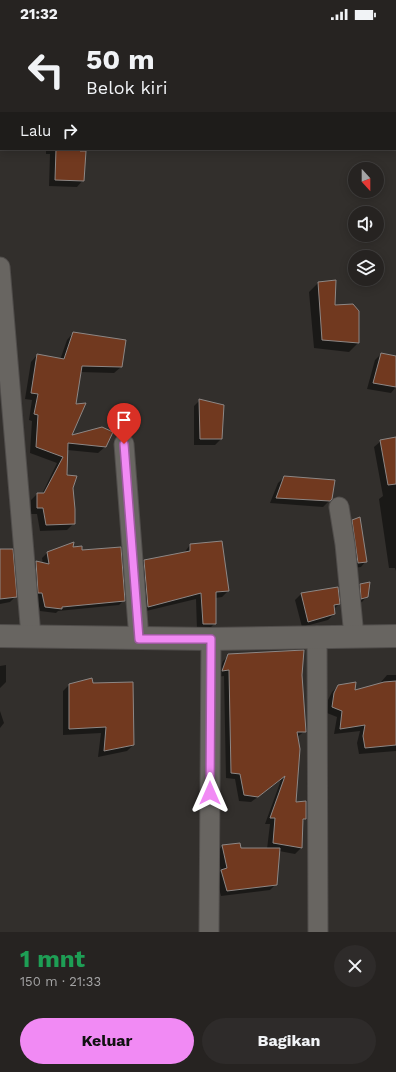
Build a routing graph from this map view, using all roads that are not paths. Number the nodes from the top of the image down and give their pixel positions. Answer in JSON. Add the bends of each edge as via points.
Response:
{"nodes":[{"id":1,"x":0,"y":267,"type":"edge"},
{"id":2,"x":124,"y":444,"type":"dead end"},
{"id":3,"x":339,"y":508,"type":"dead end"},
{"id":4,"x":0,"y":636,"type":"edge"},
{"id":5,"x":31,"y":636,"type":"junction"},
{"id":6,"x":318,"y":636,"type":"junction"},
{"id":7,"x":354,"y":636,"type":"junction"},
{"id":8,"x":396,"y":636,"type":"edge"},
{"id":9,"x":139,"y":639,"type":"junction"},
{"id":10,"x":211,"y":639,"type":"junction"},
{"id":11,"x":209,"y":932,"type":"edge"},
{"id":12,"x":318,"y":932,"type":"edge"}],
"edges":[{"from":1,"to":5,"type":"street"},
{"from":2,"to":9,"type":"street"},
{"from":3,"to":7,"type":"street"},
{"from":4,"to":5,"type":"street"},
{"from":5,"to":9,"type":"street"},
{"from":6,"to":7,"type":"street"},
{"from":6,"to":10,"type":"street"},
{"from":6,"to":12,"type":"street"},
{"from":7,"to":8,"type":"street"},
{"from":9,"to":10,"type":"street"},
{"from":10,"to":11,"type":"street"}]}
